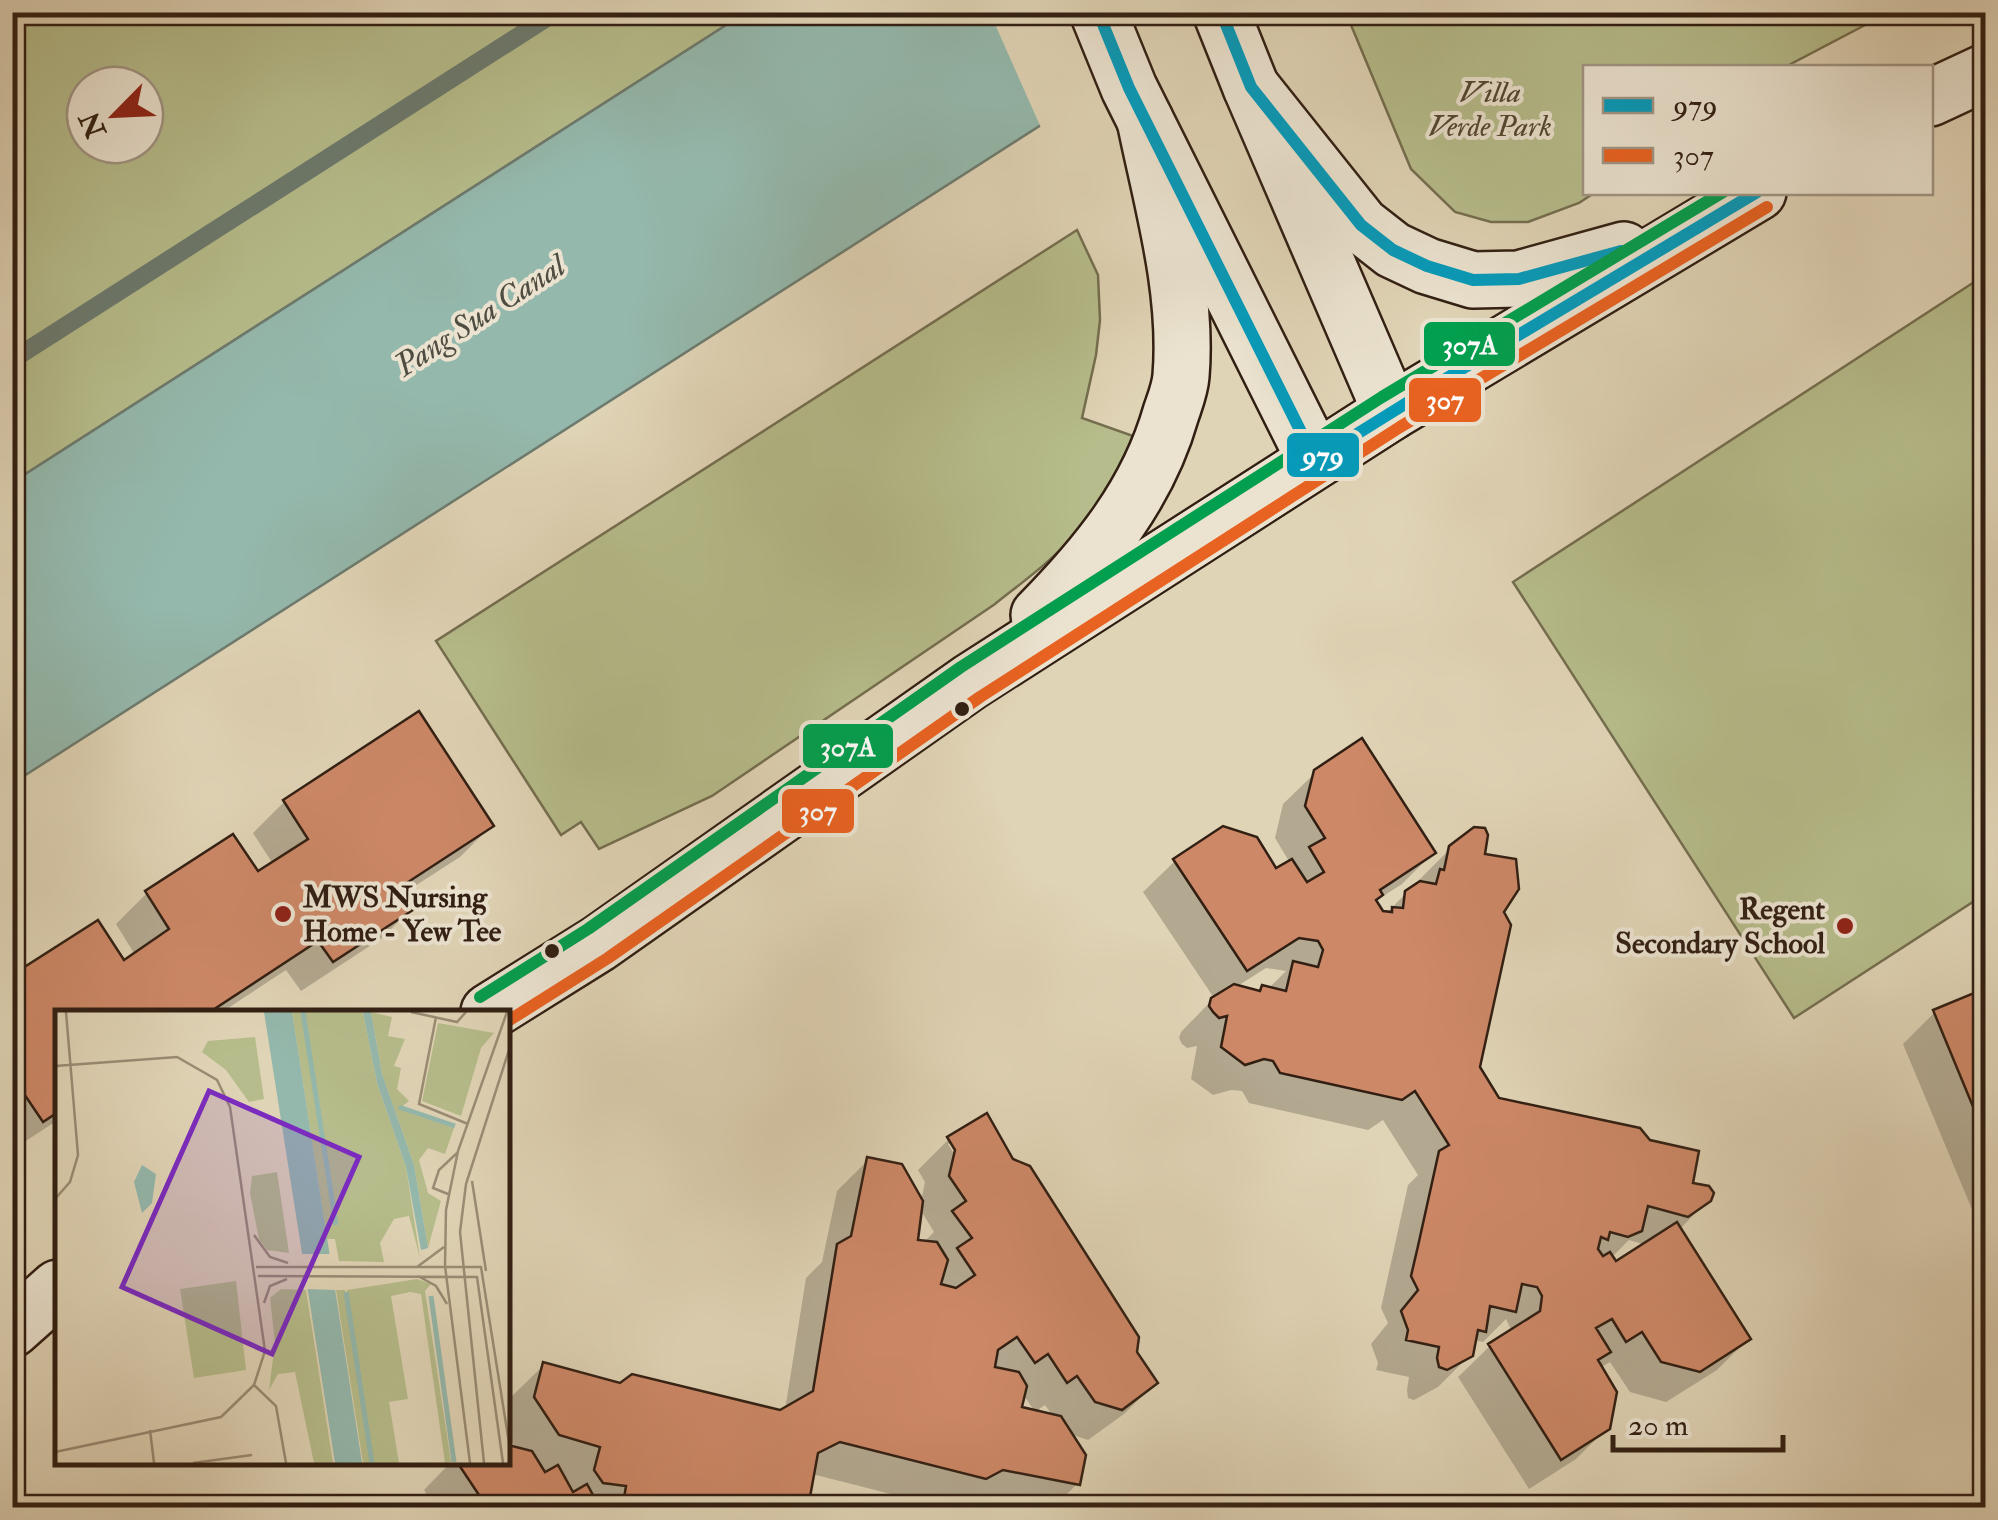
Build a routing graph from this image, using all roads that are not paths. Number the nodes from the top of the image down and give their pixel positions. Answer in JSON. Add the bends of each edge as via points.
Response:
{"nodes":[{"id":1,"x":1098,"y":12,"type":"edge"},
{"id":2,"x":1224,"y":19,"type":"edge"},
{"id":3,"x":1986,"y":72,"type":"edge"},
{"id":4,"x":1251,"y":88,"type":"junction"},
{"id":5,"x":1933,"y":97,"type":"edge"},
{"id":6,"x":1137,"y":104,"type":"junction"},
{"id":7,"x":1753,"y":195,"type":"edge"},
{"id":8,"x":1694,"y":230,"type":"junction"},
{"id":9,"x":1392,"y":412,"type":"junction"},
{"id":10,"x":1315,"y":460,"type":"junction"},
{"id":11,"x":970,"y":682,"type":"junction"},
{"id":12,"x":492,"y":1010,"type":"edge"},
{"id":13,"x":55,"y":1291,"type":"edge"},
{"id":14,"x":12,"y":1329,"type":"edge"}],
"edges":[{"from":1,"to":6,"type":"street"},
{"from":2,"to":4,"type":"street"},
{"from":3,"to":5,"type":"street"},
{"from":4,"to":8,"type":"street","via":[[1361,224],[1427,266],[1473,280],[1519,278]]},
{"from":4,"to":9,"type":"street"},
{"from":6,"to":10,"type":"street"},
{"from":6,"to":11,"type":"street","via":[[1181,325],[1181,380],[1168,427],[1116,529]]},
{"from":7,"to":8,"type":"street"},
{"from":8,"to":9,"type":"street"},
{"from":9,"to":10,"type":"street"},
{"from":10,"to":11,"type":"street"},
{"from":11,"to":12,"type":"street","via":[[598,944]]},
{"from":13,"to":14,"type":"street"}]}
